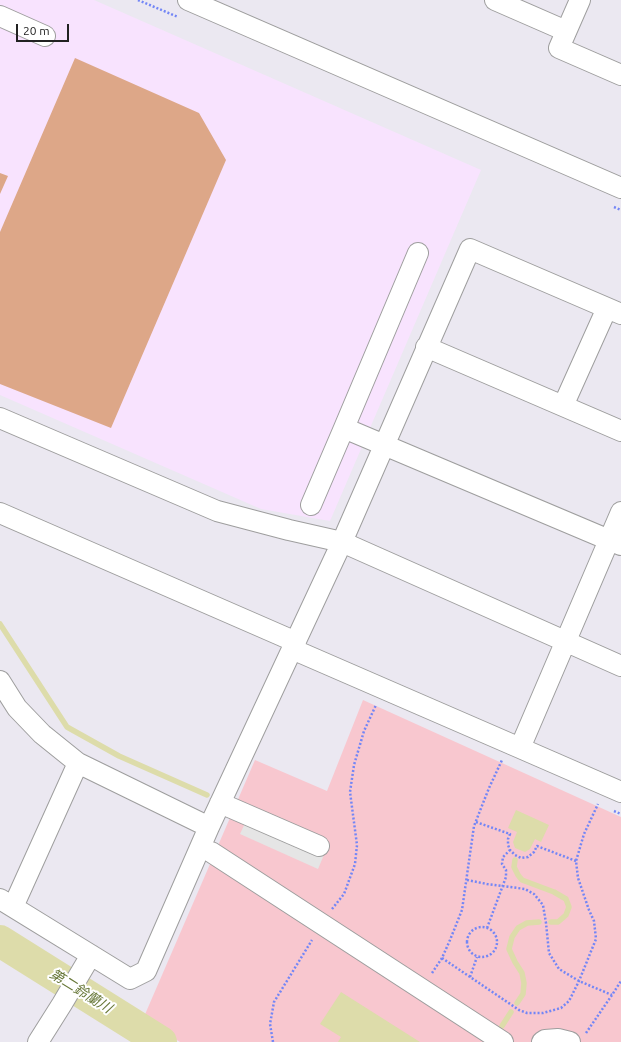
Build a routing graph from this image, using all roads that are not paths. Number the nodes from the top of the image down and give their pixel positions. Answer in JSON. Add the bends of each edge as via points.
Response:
{"nodes":[{"id":1,"x":188,"y":0,"type":"edge"},
{"id":2,"x":495,"y":0,"type":"edge"},
{"id":3,"x":580,"y":0,"type":"edge"},
{"id":4,"x":0,"y":16,"type":"edge"},
{"id":5,"x":566,"y":31,"type":"junction"},
{"id":6,"x":44,"y":36,"type":"dead end"},
{"id":7,"x":621,"y":75,"type":"edge"},
{"id":8,"x":621,"y":188,"type":"edge"},
{"id":9,"x":418,"y":253,"type":"dead end"},
{"id":10,"x":614,"y":311,"type":"edge"},
{"id":11,"x":426,"y":347,"type":"junction"},
{"id":12,"x":563,"y":406,"type":"junction"},
{"id":13,"x":0,"y":418,"type":"edge"},
{"id":14,"x":344,"y":428,"type":"junction"},
{"id":15,"x":621,"y":431,"type":"edge"},
{"id":16,"x":384,"y":445,"type":"junction"},
{"id":17,"x":311,"y":506,"type":"dead end"},
{"id":18,"x":621,"y":512,"type":"edge"},
{"id":19,"x":0,"y":513,"type":"edge"},
{"id":20,"x":342,"y":542,"type":"junction"},
{"id":21,"x":615,"y":542,"type":"edge"},
{"id":22,"x":566,"y":642,"type":"junction"},
{"id":23,"x":294,"y":646,"type":"junction"},
{"id":24,"x":621,"y":666,"type":"edge"},
{"id":25,"x":0,"y":681,"type":"edge"},
{"id":26,"x":515,"y":755,"type":"junction"},
{"id":27,"x":78,"y":764,"type":"junction"},
{"id":28,"x":621,"y":792,"type":"edge"},
{"id":29,"x":220,"y":803,"type":"junction"},
{"id":30,"x":209,"y":827,"type":"junction"},
{"id":31,"x":319,"y":846,"type":"dead end"},
{"id":32,"x":211,"y":852,"type":"dead end"},
{"id":33,"x":6,"y":903,"type":"edge"},
{"id":34,"x":91,"y":955,"type":"junction"},
{"id":35,"x":577,"y":1039,"type":"edge"},
{"id":36,"x":38,"y":1042,"type":"edge"},
{"id":37,"x":503,"y":1042,"type":"edge"},
{"id":38,"x":542,"y":1042,"type":"edge"}],
"edges":[{"from":1,"to":8,"type":"street"},
{"from":2,"to":5,"type":"street"},
{"from":3,"to":5,"type":"street"},
{"from":4,"to":6,"type":"street"},
{"from":5,"to":7,"type":"street","via":[[558,48]]},
{"from":9,"to":14,"type":"street"},
{"from":10,"to":11,"type":"street","via":[[470,249]]},
{"from":10,"to":12,"type":"street"},
{"from":11,"to":12,"type":"street"},
{"from":11,"to":16,"type":"street"},
{"from":12,"to":15,"type":"street"},
{"from":13,"to":20,"type":"street","via":[[217,512]]},
{"from":14,"to":16,"type":"street"},
{"from":14,"to":17,"type":"street"},
{"from":16,"to":20,"type":"street"},
{"from":16,"to":21,"type":"street"},
{"from":18,"to":21,"type":"street"},
{"from":19,"to":23,"type":"street"},
{"from":20,"to":22,"type":"street"},
{"from":20,"to":23,"type":"street"},
{"from":21,"to":22,"type":"street"},
{"from":22,"to":24,"type":"street"},
{"from":22,"to":26,"type":"street"},
{"from":23,"to":26,"type":"street"},
{"from":23,"to":29,"type":"street"},
{"from":25,"to":27,"type":"street","via":[[17,708],[42,734]]},
{"from":26,"to":28,"type":"street"},
{"from":27,"to":30,"type":"street"},
{"from":27,"to":33,"type":"street"},
{"from":29,"to":30,"type":"street"},
{"from":29,"to":31,"type":"street"},
{"from":30,"to":34,"type":"street","via":[[146,971],[130,979]]},
{"from":32,"to":37,"type":"street"},
{"from":33,"to":34,"type":"street"},
{"from":34,"to":36,"type":"street"},
{"from":35,"to":38,"type":"street"}]}
